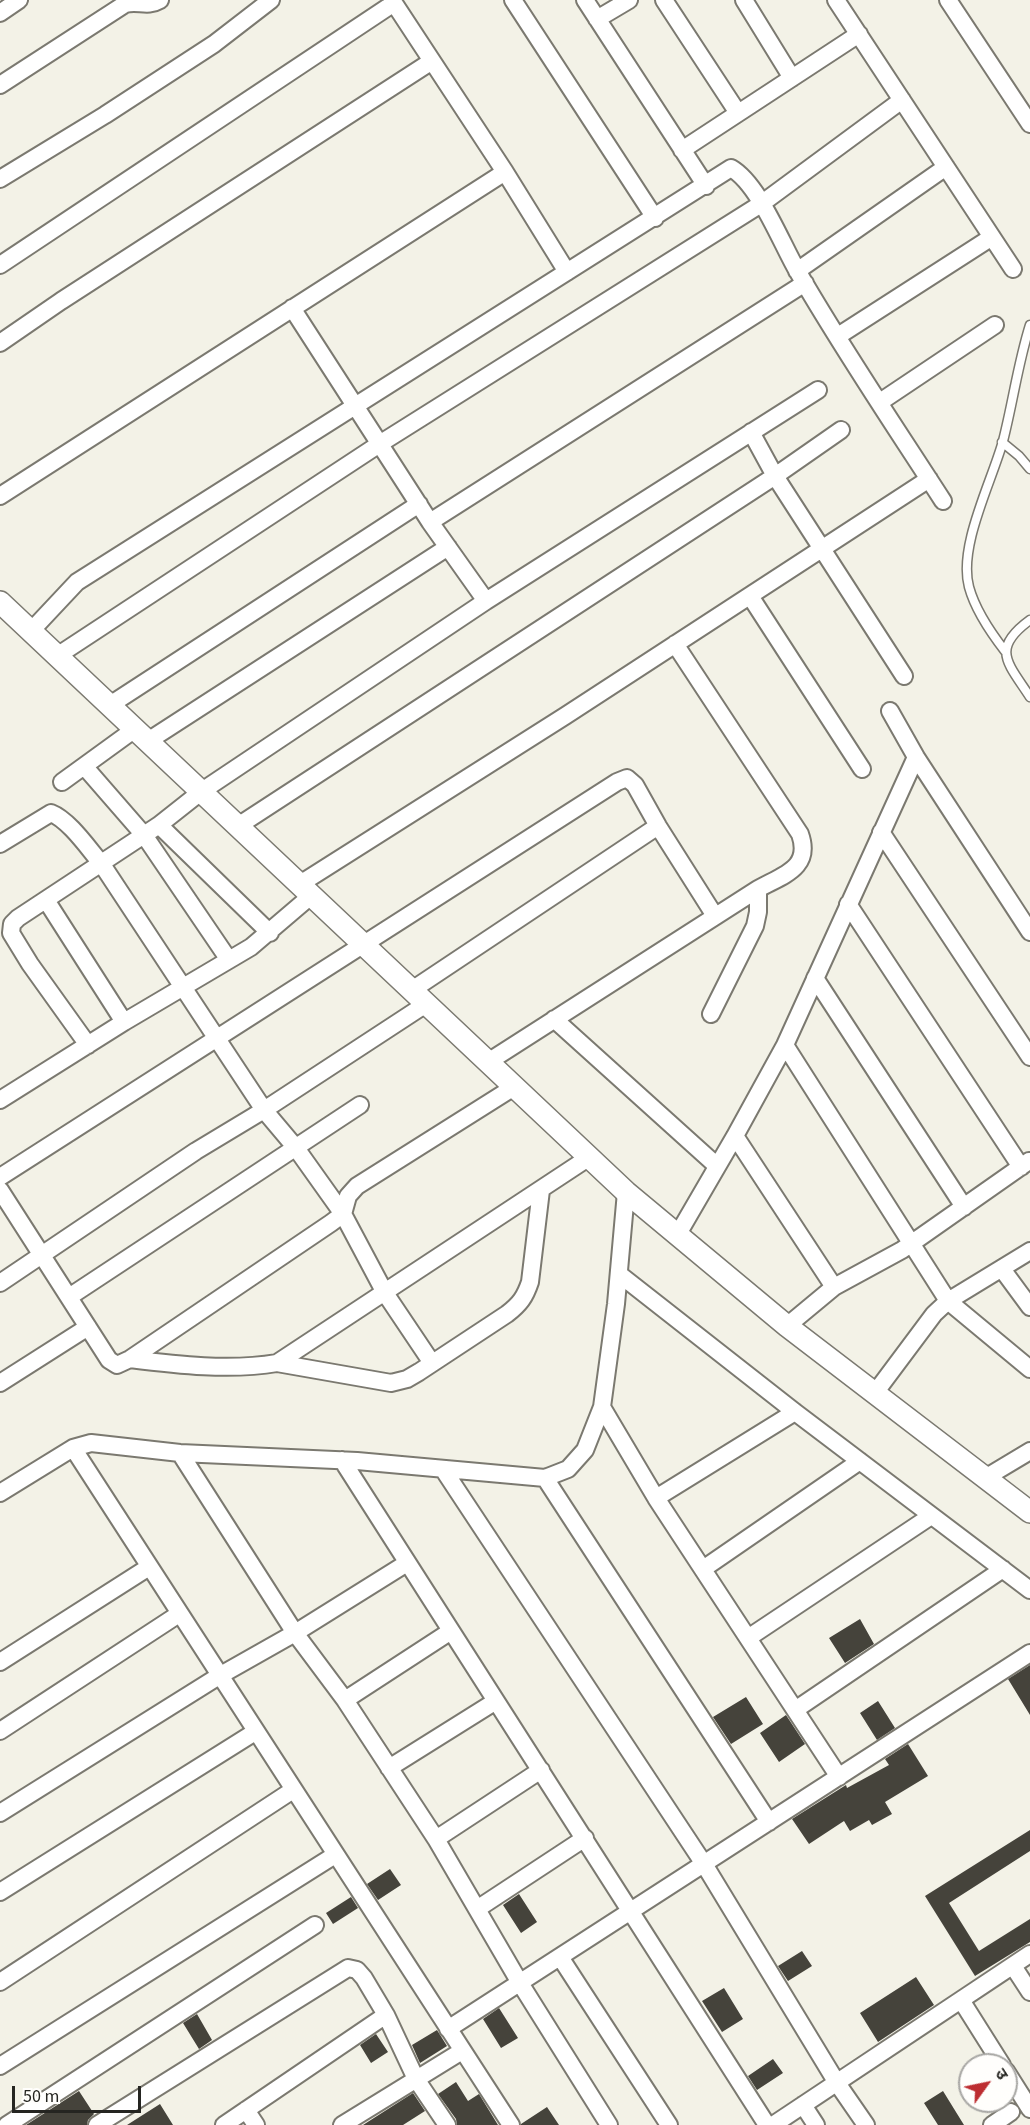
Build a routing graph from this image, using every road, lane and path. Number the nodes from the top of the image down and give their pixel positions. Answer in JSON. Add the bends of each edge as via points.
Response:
{"nodes":[{"id":1,"x":19,"y":0,"type":"edge"},
{"id":2,"x":160,"y":0,"type":"edge"},
{"id":3,"x":271,"y":0,"type":"edge"},
{"id":4,"x":513,"y":0,"type":"edge"},
{"id":5,"x":585,"y":0,"type":"edge"},
{"id":6,"x":629,"y":0,"type":"edge"},
{"id":7,"x":664,"y":0,"type":"edge"},
{"id":8,"x":744,"y":0,"type":"edge"},
{"id":9,"x":836,"y":0,"type":"edge"},
{"id":10,"x":948,"y":0,"type":"edge"},
{"id":11,"x":393,"y":1,"type":"edge"},
{"id":12,"x":0,"y":13,"type":"edge"},
{"id":13,"x":597,"y":19,"type":"junction"},
{"id":14,"x":859,"y":34,"type":"junction"},
{"id":15,"x":432,"y":61,"type":"junction"},
{"id":16,"x":792,"y":78,"type":"junction"},
{"id":17,"x":0,"y":85,"type":"edge"},
{"id":18,"x":902,"y":100,"type":"junction"},
{"id":19,"x":738,"y":113,"type":"junction"},
{"id":20,"x":1030,"y":124,"type":"edge"},
{"id":21,"x":682,"y":150,"type":"junction"},
{"id":22,"x":946,"y":167,"type":"junction"},
{"id":23,"x":505,"y":172,"type":"junction"},
{"id":24,"x":0,"y":179,"type":"edge"},
{"id":25,"x":706,"y":186,"type":"junction"},
{"id":26,"x":761,"y":204,"type":"junction"},
{"id":27,"x":655,"y":218,"type":"junction"},
{"id":28,"x":992,"y":237,"type":"junction"},
{"id":29,"x":0,"y":265,"type":"edge"},
{"id":30,"x":1013,"y":269,"type":"dead end"},
{"id":31,"x":567,"y":272,"type":"junction"},
{"id":32,"x":801,"y":277,"type":"junction"},
{"id":33,"x":292,"y":308,"type":"junction"},
{"id":34,"x":995,"y":325,"type":"dead end"},
{"id":35,"x":1030,"y":325,"type":"edge"},
{"id":36,"x":838,"y":336,"type":"junction"},
{"id":37,"x":0,"y":343,"type":"edge"},
{"id":38,"x":818,"y":390,"type":"dead end"},
{"id":39,"x":880,"y":402,"type":"junction"},
{"id":40,"x":356,"y":406,"type":"junction"},
{"id":41,"x":841,"y":430,"type":"dead end"},
{"id":42,"x":751,"y":432,"type":"junction"},
{"id":43,"x":1002,"y":442,"type":"junction"},
{"id":44,"x":381,"y":443,"type":"junction"},
{"id":45,"x":1030,"y":469,"type":"edge"},
{"id":46,"x":775,"y":476,"type":"junction"},
{"id":47,"x":928,"y":479,"type":"junction"},
{"id":48,"x":0,"y":496,"type":"edge"},
{"id":49,"x":943,"y":501,"type":"dead end"},
{"id":50,"x":419,"y":504,"type":"junction"},
{"id":51,"x":430,"y":522,"type":"junction"},
{"id":52,"x":448,"y":547,"type":"junction"},
{"id":53,"x":821,"y":549,"type":"junction"},
{"id":54,"x":750,"y":596,"type":"junction"},
{"id":55,"x":486,"y":601,"type":"junction"},
{"id":56,"x":0,"y":602,"type":"edge"},
{"id":57,"x":1030,"y":620,"type":"edge"},
{"id":58,"x":31,"y":631,"type":"junction"},
{"id":59,"x":675,"y":644,"type":"junction"},
{"id":60,"x":1005,"y":651,"type":"junction"},
{"id":61,"x":57,"y":656,"type":"junction"},
{"id":62,"x":904,"y":676,"type":"dead end"},
{"id":63,"x":1030,"y":697,"type":"edge"},
{"id":64,"x":110,"y":705,"type":"junction"},
{"id":65,"x":890,"y":711,"type":"dead end"},
{"id":66,"x":142,"y":735,"type":"junction"},
{"id":67,"x":916,"y":758,"type":"junction"},
{"id":68,"x":84,"y":766,"type":"junction"},
{"id":69,"x":862,"y":769,"type":"dead end"},
{"id":70,"x":62,"y":782,"type":"dead end"},
{"id":71,"x":202,"y":791,"type":"junction"},
{"id":72,"x":159,"y":825,"type":"junction"},
{"id":73,"x":238,"y":826,"type":"junction"},
{"id":74,"x":658,"y":826,"type":"junction"},
{"id":75,"x":881,"y":832,"type":"junction"},
{"id":76,"x":144,"y":835,"type":"junction"},
{"id":77,"x":0,"y":844,"type":"edge"},
{"id":78,"x":101,"y":863,"type":"junction"},
{"id":79,"x":758,"y":889,"type":"junction"},
{"id":80,"x":306,"y":890,"type":"junction"},
{"id":81,"x":46,"y":900,"type":"junction"},
{"id":82,"x":848,"y":904,"type":"junction"},
{"id":83,"x":715,"y":916,"type":"junction"},
{"id":84,"x":1030,"y":932,"type":"edge"},
{"id":85,"x":270,"y":933,"type":"junction"},
{"id":86,"x":364,"y":944,"type":"junction"},
{"id":87,"x":229,"y":960,"type":"junction"},
{"id":88,"x":815,"y":978,"type":"junction"},
{"id":89,"x":184,"y":987,"type":"junction"},
{"id":90,"x":419,"y":997,"type":"junction"},
{"id":91,"x":711,"y":1014,"type":"dead end"},
{"id":92,"x":554,"y":1018,"type":"junction"},
{"id":93,"x":124,"y":1022,"type":"junction"},
{"id":94,"x":217,"y":1037,"type":"junction"},
{"id":95,"x":88,"y":1045,"type":"junction"},
{"id":96,"x":784,"y":1045,"type":"junction"},
{"id":97,"x":1030,"y":1057,"type":"edge"},
{"id":98,"x":488,"y":1062,"type":"junction"},
{"id":99,"x":514,"y":1087,"type":"junction"},
{"id":100,"x":0,"y":1100,"type":"edge"},
{"id":101,"x":360,"y":1105,"type":"dead end"},
{"id":102,"x":264,"y":1110,"type":"junction"},
{"id":103,"x":735,"y":1136,"type":"junction"},
{"id":104,"x":296,"y":1148,"type":"junction"},
{"id":105,"x":588,"y":1158,"type":"junction"},
{"id":106,"x":1025,"y":1164,"type":"edge"},
{"id":107,"x":717,"y":1166,"type":"junction"},
{"id":108,"x":0,"y":1177,"type":"edge"},
{"id":109,"x":0,"y":1190,"type":"edge"},
{"id":110,"x":541,"y":1190,"type":"junction"},
{"id":111,"x":626,"y":1192,"type":"junction"},
{"id":112,"x":964,"y":1207,"type":"junction"},
{"id":113,"x":343,"y":1214,"type":"junction"},
{"id":114,"x":678,"y":1234,"type":"junction"},
{"id":115,"x":910,"y":1243,"type":"junction"},
{"id":116,"x":1030,"y":1251,"type":"edge"},
{"id":117,"x":42,"y":1255,"type":"junction"},
{"id":118,"x":1002,"y":1269,"type":"junction"},
{"id":119,"x":619,"y":1274,"type":"junction"},
{"id":120,"x":0,"y":1283,"type":"edge"},
{"id":121,"x":834,"y":1287,"type":"junction"},
{"id":122,"x":385,"y":1293,"type":"junction"},
{"id":123,"x":69,"y":1297,"type":"junction"},
{"id":124,"x":948,"y":1301,"type":"junction"},
{"id":125,"x":1030,"y":1306,"type":"edge"},
{"id":126,"x":787,"y":1326,"type":"junction"},
{"id":127,"x":88,"y":1327,"type":"junction"},
{"id":128,"x":130,"y":1359,"type":"junction"},
{"id":129,"x":432,"y":1363,"type":"junction"},
{"id":130,"x":278,"y":1364,"type":"junction"},
{"id":131,"x":1030,"y":1369,"type":"edge"},
{"id":132,"x":0,"y":1383,"type":"edge"},
{"id":133,"x":875,"y":1393,"type":"junction"},
{"id":134,"x":602,"y":1407,"type":"junction"},
{"id":135,"x":795,"y":1412,"type":"junction"},
{"id":136,"x":73,"y":1448,"type":"junction"},
{"id":137,"x":1030,"y":1451,"type":"edge"},
{"id":138,"x":180,"y":1453,"type":"junction"},
{"id":139,"x":342,"y":1460,"type":"junction"},
{"id":140,"x":860,"y":1461,"type":"junction"},
{"id":141,"x":443,"y":1469,"type":"junction"},
{"id":142,"x":545,"y":1478,"type":"junction"},
{"id":143,"x":985,"y":1478,"type":"junction"},
{"id":144,"x":0,"y":1493,"type":"edge"},
{"id":145,"x":656,"y":1498,"type":"junction"},
{"id":146,"x":1030,"y":1512,"type":"edge"},
{"id":147,"x":931,"y":1515,"type":"junction"},
{"id":148,"x":407,"y":1563,"type":"junction"},
{"id":149,"x":149,"y":1567,"type":"junction"},
{"id":150,"x":703,"y":1569,"type":"junction"},
{"id":151,"x":1003,"y":1569,"type":"junction"},
{"id":152,"x":1030,"y":1590,"type":"edge"},
{"id":153,"x":180,"y":1614,"type":"junction"},
{"id":154,"x":451,"y":1631,"type":"junction"},
{"id":155,"x":295,"y":1633,"type":"junction"},
{"id":156,"x":748,"y":1638,"type":"junction"},
{"id":157,"x":1030,"y":1653,"type":"edge"},
{"id":158,"x":0,"y":1662,"type":"edge"},
{"id":159,"x":219,"y":1676,"type":"junction"},
{"id":160,"x":345,"y":1700,"type":"junction"},
{"id":161,"x":496,"y":1701,"type":"junction"},
{"id":162,"x":795,"y":1710,"type":"junction"},
{"id":163,"x":0,"y":1731,"type":"edge"},
{"id":164,"x":255,"y":1732,"type":"junction"},
{"id":165,"x":389,"y":1768,"type":"junction"},
{"id":166,"x":541,"y":1770,"type":"junction"},
{"id":167,"x":839,"y":1776,"type":"junction"},
{"id":168,"x":293,"y":1790,"type":"junction"},
{"id":169,"x":0,"y":1813,"type":"edge"},
{"id":170,"x":769,"y":1822,"type":"junction"},
{"id":171,"x":585,"y":1838,"type":"junction"},
{"id":172,"x":436,"y":1839,"type":"junction"},
{"id":173,"x":335,"y":1855,"type":"junction"},
{"id":174,"x":704,"y":1864,"type":"junction"},
{"id":175,"x":0,"y":1892,"type":"edge"},
{"id":176,"x":477,"y":1909,"type":"junction"},
{"id":177,"x":632,"y":1911,"type":"junction"},
{"id":178,"x":315,"y":1925,"type":"dead end"},
{"id":179,"x":1030,"y":1954,"type":"edge"},
{"id":180,"x":560,"y":1957,"type":"junction"},
{"id":181,"x":1013,"y":1966,"type":"junction"},
{"id":182,"x":0,"y":1982,"type":"edge"},
{"id":183,"x":520,"y":1983,"type":"junction"},
{"id":184,"x":1030,"y":1992,"type":"edge"},
{"id":185,"x":961,"y":2000,"type":"junction"},
{"id":186,"x":386,"y":2015,"type":"junction"},
{"id":187,"x":448,"y":2029,"type":"junction"},
{"id":188,"x":462,"y":2051,"type":"junction"},
{"id":189,"x":994,"y":2053,"type":"edge"},
{"id":190,"x":0,"y":2066,"type":"edge"},
{"id":191,"x":416,"y":2079,"type":"junction"},
{"id":192,"x":837,"y":2083,"type":"junction"},
{"id":193,"x":1018,"y":2090,"type":"edge"},
{"id":194,"x":802,"y":2105,"type":"junction"},
{"id":195,"x":1030,"y":2109,"type":"edge"},
{"id":196,"x":246,"y":2110,"type":"junction"},
{"id":197,"x":1010,"y":2113,"type":"edge"},
{"id":198,"x":346,"y":2124,"type":"edge"},
{"id":199,"x":7,"y":2125,"type":"edge"},
{"id":200,"x":97,"y":2125,"type":"edge"},
{"id":201,"x":224,"y":2125,"type":"edge"},
{"id":202,"x":256,"y":2125,"type":"edge"},
{"id":203,"x":447,"y":2125,"type":"edge"},
{"id":204,"x":511,"y":2125,"type":"edge"},
{"id":205,"x":609,"y":2125,"type":"edge"},
{"id":206,"x":669,"y":2125,"type":"edge"},
{"id":207,"x":767,"y":2125,"type":"edge"},
{"id":208,"x":773,"y":2125,"type":"edge"},
{"id":209,"x":816,"y":2125,"type":"edge"},
{"id":210,"x":866,"y":2125,"type":"edge"},
{"id":211,"x":992,"y":2125,"type":"edge"}],
"edges":[{"from":1,"to":12,"type":"street"},
{"from":2,"to":17,"type":"street","via":[[149,5],[132,0],[124,4]]},
{"from":3,"to":24,"type":"street","via":[[214,45]]},
{"from":4,"to":27,"type":"street"},
{"from":5,"to":13,"type":"street"},
{"from":6,"to":13,"type":"street"},
{"from":7,"to":19,"type":"street"},
{"from":8,"to":16,"type":"street"},
{"from":9,"to":14,"type":"street"},
{"from":10,"to":20,"type":"street"},
{"from":11,"to":15,"type":"street"},
{"from":11,"to":29,"type":"street"},
{"from":13,"to":21,"type":"street"},
{"from":14,"to":16,"type":"street"},
{"from":14,"to":18,"type":"street"},
{"from":15,"to":23,"type":"street"},
{"from":15,"to":37,"type":"street"},
{"from":16,"to":19,"type":"street"},
{"from":18,"to":22,"type":"street"},
{"from":18,"to":26,"type":"street"},
{"from":19,"to":21,"type":"street"},
{"from":21,"to":25,"type":"street"},
{"from":22,"to":28,"type":"street"},
{"from":22,"to":32,"type":"street"},
{"from":23,"to":31,"type":"street"},
{"from":23,"to":33,"type":"street"},
{"from":25,"to":26,"type":"street","via":[[731,168],[742,174]]},
{"from":25,"to":27,"type":"street"},
{"from":26,"to":32,"type":"street"},
{"from":26,"to":44,"type":"street"},
{"from":27,"to":31,"type":"street"},
{"from":28,"to":30,"type":"street"},
{"from":28,"to":36,"type":"street"},
{"from":31,"to":40,"type":"street"},
{"from":32,"to":36,"type":"street"},
{"from":32,"to":51,"type":"street"},
{"from":33,"to":40,"type":"street"},
{"from":33,"to":48,"type":"street"},
{"from":34,"to":39,"type":"street"},
{"from":35,"to":43,"type":"lane"},
{"from":36,"to":39,"type":"street"},
{"from":38,"to":42,"type":"street"},
{"from":39,"to":47,"type":"street"},
{"from":40,"to":44,"type":"street"},
{"from":40,"to":58,"type":"street","via":[[77,582]]},
{"from":41,"to":46,"type":"street"},
{"from":42,"to":46,"type":"street"},
{"from":42,"to":55,"type":"street"},
{"from":43,"to":45,"type":"lane"},
{"from":43,"to":60,"type":"lane","via":[[967,563],[976,604]]},
{"from":44,"to":50,"type":"street"},
{"from":44,"to":61,"type":"street"},
{"from":46,"to":53,"type":"street"},
{"from":46,"to":73,"type":"street"},
{"from":47,"to":49,"type":"street"},
{"from":47,"to":53,"type":"street"},
{"from":50,"to":51,"type":"street"},
{"from":50,"to":64,"type":"street"},
{"from":51,"to":52,"type":"street"},
{"from":52,"to":55,"type":"street"},
{"from":52,"to":66,"type":"street"},
{"from":53,"to":54,"type":"street"},
{"from":53,"to":62,"type":"street"},
{"from":54,"to":59,"type":"street"},
{"from":54,"to":69,"type":"street"},
{"from":55,"to":71,"type":"street"},
{"from":56,"to":58,"type":"street"},
{"from":57,"to":60,"type":"lane","via":[[1012,635]]},
{"from":58,"to":61,"type":"street"},
{"from":59,"to":79,"type":"street","via":[[800,834],[804,846],[802,859]]},
{"from":59,"to":80,"type":"street"},
{"from":60,"to":63,"type":"lane","via":[[1010,667]]},
{"from":61,"to":64,"type":"street"},
{"from":64,"to":66,"type":"street"},
{"from":65,"to":67,"type":"street"},
{"from":66,"to":68,"type":"street"},
{"from":66,"to":71,"type":"street"},
{"from":67,"to":75,"type":"street"},
{"from":67,"to":84,"type":"street"},
{"from":68,"to":70,"type":"street"},
{"from":68,"to":76,"type":"street"},
{"from":71,"to":72,"type":"street"},
{"from":71,"to":73,"type":"street"},
{"from":72,"to":76,"type":"street"},
{"from":72,"to":85,"type":"street"},
{"from":73,"to":80,"type":"street"},
{"from":74,"to":83,"type":"street"},
{"from":74,"to":86,"type":"street","via":[[635,785],[627,778],[616,782]]},
{"from":74,"to":90,"type":"street"},
{"from":75,"to":82,"type":"street"},
{"from":75,"to":97,"type":"street"},
{"from":76,"to":78,"type":"street"},
{"from":76,"to":87,"type":"street"},
{"from":77,"to":78,"type":"street","via":[[51,813]]},
{"from":78,"to":81,"type":"street"},
{"from":78,"to":89,"type":"street"},
{"from":79,"to":83,"type":"street"},
{"from":79,"to":91,"type":"street","via":[[754,926]]},
{"from":80,"to":85,"type":"street"},
{"from":80,"to":86,"type":"street"},
{"from":81,"to":93,"type":"street"},
{"from":81,"to":95,"type":"street","via":[[18,918],[11,933]]},
{"from":82,"to":88,"type":"street"},
{"from":82,"to":106,"type":"street"},
{"from":83,"to":92,"type":"street"},
{"from":85,"to":87,"type":"street"},
{"from":86,"to":90,"type":"street"},
{"from":86,"to":94,"type":"street"},
{"from":87,"to":89,"type":"street"},
{"from":88,"to":96,"type":"street"},
{"from":88,"to":112,"type":"street"},
{"from":89,"to":93,"type":"street"},
{"from":89,"to":94,"type":"street"},
{"from":90,"to":98,"type":"street"},
{"from":90,"to":102,"type":"street"},
{"from":92,"to":98,"type":"street"},
{"from":92,"to":107,"type":"street"},
{"from":93,"to":95,"type":"street"},
{"from":94,"to":102,"type":"street"},
{"from":94,"to":108,"type":"street"},
{"from":95,"to":100,"type":"street"},
{"from":96,"to":103,"type":"street"},
{"from":96,"to":115,"type":"street"},
{"from":98,"to":99,"type":"street"},
{"from":99,"to":105,"type":"street"},
{"from":99,"to":113,"type":"street","via":[[357,1186],[348,1196]]},
{"from":101,"to":104,"type":"street"},
{"from":102,"to":104,"type":"street"},
{"from":102,"to":117,"type":"street"},
{"from":103,"to":107,"type":"street"},
{"from":103,"to":121,"type":"street"},
{"from":104,"to":113,"type":"street"},
{"from":104,"to":123,"type":"street"},
{"from":105,"to":110,"type":"street"},
{"from":105,"to":111,"type":"street"},
{"from":106,"to":112,"type":"street"},
{"from":107,"to":114,"type":"street"},
{"from":109,"to":117,"type":"street"},
{"from":110,"to":122,"type":"street"},
{"from":110,"to":129,"type":"street","via":[[526,1296],[507,1314]]},
{"from":111,"to":114,"type":"street"},
{"from":111,"to":119,"type":"street"},
{"from":112,"to":115,"type":"street"},
{"from":113,"to":122,"type":"street"},
{"from":113,"to":128,"type":"street"},
{"from":114,"to":126,"type":"street"},
{"from":115,"to":121,"type":"street"},
{"from":115,"to":124,"type":"street"},
{"from":116,"to":118,"type":"street"},
{"from":117,"to":120,"type":"street"},
{"from":117,"to":123,"type":"street"},
{"from":118,"to":124,"type":"street"},
{"from":118,"to":125,"type":"street"},
{"from":119,"to":134,"type":"street"},
{"from":119,"to":135,"type":"street"},
{"from":121,"to":126,"type":"street"},
{"from":122,"to":129,"type":"street"},
{"from":122,"to":130,"type":"street"},
{"from":123,"to":127,"type":"street"},
{"from":124,"to":131,"type":"street"},
{"from":124,"to":133,"type":"street"},
{"from":126,"to":133,"type":"street"},
{"from":127,"to":128,"type":"street","via":[[109,1360],[117,1365]]},
{"from":127,"to":132,"type":"street"},
{"from":128,"to":130,"type":"street","via":[[215,1366]]},
{"from":129,"to":130,"type":"street","via":[[407,1379],[391,1383]]},
{"from":133,"to":143,"type":"street"},
{"from":134,"to":142,"type":"street","via":[[585,1450],[568,1469]]},
{"from":134,"to":145,"type":"street"},
{"from":135,"to":140,"type":"street"},
{"from":135,"to":145,"type":"street"},
{"from":136,"to":138,"type":"street","via":[[91,1443]]},
{"from":136,"to":144,"type":"street"},
{"from":136,"to":149,"type":"street"},
{"from":137,"to":143,"type":"street"},
{"from":138,"to":139,"type":"street"},
{"from":138,"to":155,"type":"street"},
{"from":139,"to":141,"type":"street"},
{"from":139,"to":148,"type":"street"},
{"from":140,"to":147,"type":"street"},
{"from":140,"to":150,"type":"street"},
{"from":141,"to":142,"type":"street"},
{"from":141,"to":174,"type":"street"},
{"from":142,"to":170,"type":"street"},
{"from":143,"to":146,"type":"street"},
{"from":145,"to":150,"type":"street"},
{"from":147,"to":151,"type":"street"},
{"from":147,"to":156,"type":"street"},
{"from":148,"to":154,"type":"street"},
{"from":148,"to":155,"type":"street"},
{"from":149,"to":153,"type":"street"},
{"from":149,"to":158,"type":"street"},
{"from":150,"to":156,"type":"street"},
{"from":151,"to":152,"type":"street"},
{"from":151,"to":162,"type":"street"},
{"from":153,"to":159,"type":"street"},
{"from":153,"to":163,"type":"street"},
{"from":154,"to":160,"type":"street"},
{"from":154,"to":161,"type":"street"},
{"from":155,"to":159,"type":"street"},
{"from":155,"to":160,"type":"street"},
{"from":156,"to":162,"type":"street"},
{"from":157,"to":167,"type":"street"},
{"from":159,"to":164,"type":"street"},
{"from":159,"to":169,"type":"street"},
{"from":160,"to":165,"type":"street"},
{"from":161,"to":165,"type":"street"},
{"from":161,"to":166,"type":"street"},
{"from":162,"to":167,"type":"street"},
{"from":164,"to":168,"type":"street"},
{"from":164,"to":175,"type":"street"},
{"from":165,"to":172,"type":"street"},
{"from":166,"to":171,"type":"street"},
{"from":166,"to":172,"type":"street"},
{"from":167,"to":170,"type":"street"},
{"from":168,"to":173,"type":"street"},
{"from":168,"to":182,"type":"street"},
{"from":170,"to":174,"type":"street"},
{"from":171,"to":176,"type":"street"},
{"from":171,"to":177,"type":"street"},
{"from":172,"to":176,"type":"street"},
{"from":173,"to":187,"type":"street"},
{"from":173,"to":190,"type":"street"},
{"from":174,"to":177,"type":"street"},
{"from":174,"to":192,"type":"street"},
{"from":176,"to":183,"type":"street"},
{"from":177,"to":180,"type":"street"},
{"from":177,"to":207,"type":"street"},
{"from":178,"to":199,"type":"street"},
{"from":179,"to":181,"type":"street"},
{"from":180,"to":183,"type":"street"},
{"from":180,"to":206,"type":"street"},
{"from":181,"to":184,"type":"street"},
{"from":181,"to":185,"type":"street"},
{"from":183,"to":187,"type":"street"},
{"from":183,"to":205,"type":"street"},
{"from":185,"to":189,"type":"street"},
{"from":185,"to":192,"type":"street"},
{"from":186,"to":191,"type":"street"},
{"from":186,"to":196,"type":"street"},
{"from":186,"to":200,"type":"street","via":[[364,1978],[357,1970],[348,1968]]},
{"from":187,"to":188,"type":"street"},
{"from":188,"to":191,"type":"street"},
{"from":188,"to":204,"type":"street"},
{"from":191,"to":198,"type":"street"},
{"from":191,"to":203,"type":"street"},
{"from":192,"to":194,"type":"street"},
{"from":192,"to":210,"type":"street"},
{"from":193,"to":195,"type":"street"},
{"from":194,"to":208,"type":"street"},
{"from":194,"to":209,"type":"street"},
{"from":196,"to":201,"type":"street"},
{"from":196,"to":202,"type":"street"},
{"from":197,"to":211,"type":"street"}]}
